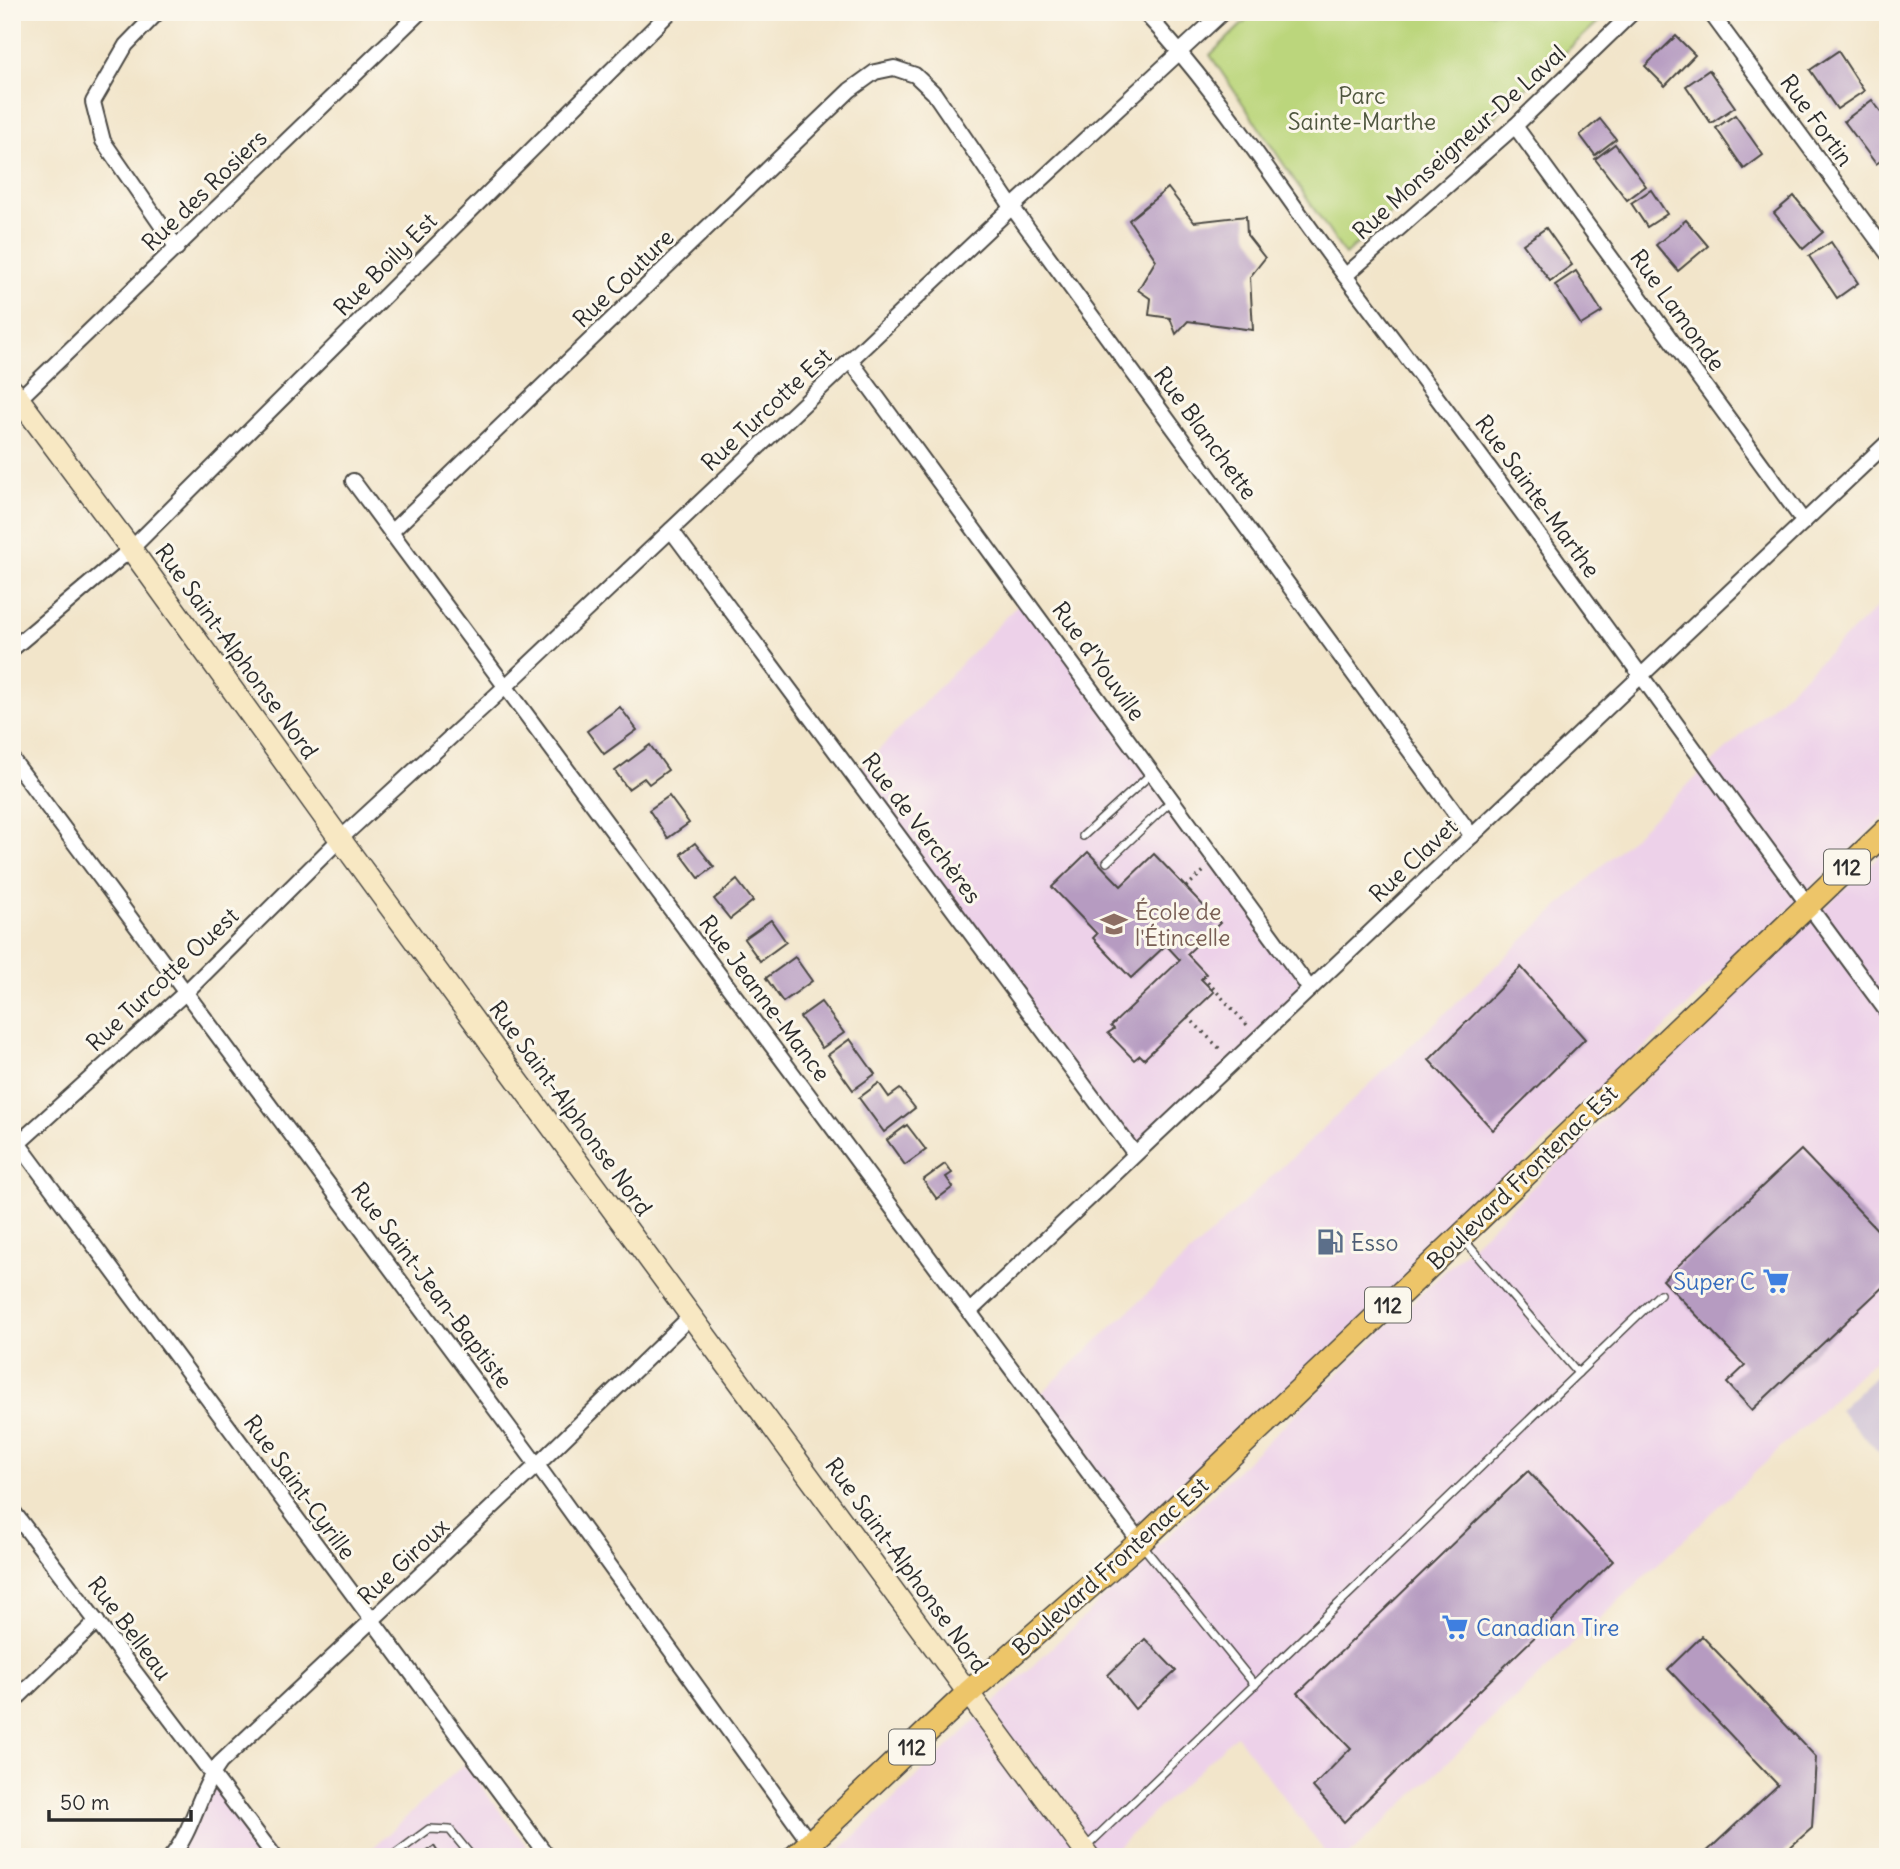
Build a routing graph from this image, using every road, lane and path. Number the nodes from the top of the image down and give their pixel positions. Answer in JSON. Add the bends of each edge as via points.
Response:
{"nodes":[{"id":1,"x":158,"y":12,"type":"edge"},
{"id":2,"x":420,"y":12,"type":"edge"},
{"id":3,"x":670,"y":12,"type":"edge"},
{"id":4,"x":1144,"y":12,"type":"edge"},
{"id":5,"x":1223,"y":12,"type":"edge"},
{"id":6,"x":1633,"y":12,"type":"edge"},
{"id":7,"x":1710,"y":12,"type":"edge"},
{"id":8,"x":1181,"y":51,"type":"junction"},
{"id":9,"x":894,"y":68,"type":"joint"},
{"id":10,"x":1515,"y":126,"type":"junction"},
{"id":11,"x":1012,"y":207,"type":"junction"},
{"id":12,"x":177,"y":248,"type":"junction"},
{"id":13,"x":1888,"y":254,"type":"edge"},
{"id":14,"x":1345,"y":276,"type":"junction"},
{"id":15,"x":850,"y":360,"type":"junction"},
{"id":16,"x":16,"y":394,"type":"edge"},
{"id":17,"x":1888,"y":442,"type":"edge"},
{"id":18,"x":353,"y":481,"type":"dead end"},
{"id":19,"x":1804,"y":522,"type":"junction"},
{"id":20,"x":671,"y":530,"type":"junction"},
{"id":21,"x":391,"y":532,"type":"junction"},
{"id":22,"x":131,"y":549,"type":"junction"},
{"id":23,"x":12,"y":649,"type":"edge"},
{"id":24,"x":1640,"y":677,"type":"junction"},
{"id":25,"x":505,"y":687,"type":"junction"},
{"id":26,"x":12,"y":759,"type":"edge"},
{"id":27,"x":1152,"y":773,"type":"junction"},
{"id":28,"x":1172,"y":800,"type":"junction"},
{"id":29,"x":1888,"y":829,"type":"edge"},
{"id":30,"x":1083,"y":836,"type":"dead end"},
{"id":31,"x":1472,"y":836,"type":"junction"},
{"id":32,"x":340,"y":839,"type":"junction"},
{"id":33,"x":1216,"y":859,"type":"junction"},
{"id":34,"x":1107,"y":862,"type":"dead end"},
{"id":35,"x":1186,"y":887,"type":"dead end"},
{"id":36,"x":1807,"y":905,"type":"junction"},
{"id":37,"x":1203,"y":977,"type":"dead end"},
{"id":38,"x":1310,"y":989,"type":"junction"},
{"id":39,"x":186,"y":992,"type":"junction"},
{"id":40,"x":1888,"y":1013,"type":"edge"},
{"id":41,"x":1188,"y":1017,"type":"dead end"},
{"id":42,"x":1258,"y":1038,"type":"junction"},
{"id":43,"x":1233,"y":1062,"type":"junction"},
{"id":44,"x":15,"y":1146,"type":"edge"},
{"id":45,"x":1135,"y":1154,"type":"junction"},
{"id":46,"x":1460,"y":1236,"type":"junction"},
{"id":47,"x":1660,"y":1294,"type":"dead end"},
{"id":48,"x":969,"y":1312,"type":"junction"},
{"id":49,"x":692,"y":1315,"type":"junction"},
{"id":50,"x":1578,"y":1373,"type":"junction"},
{"id":51,"x":537,"y":1465,"type":"junction"},
{"id":52,"x":12,"y":1510,"type":"edge"},
{"id":53,"x":1140,"y":1542,"type":"junction"},
{"id":54,"x":97,"y":1621,"type":"junction"},
{"id":55,"x":372,"y":1622,"type":"junction"},
{"id":56,"x":1255,"y":1685,"type":"junction"},
{"id":57,"x":968,"y":1693,"type":"junction"},
{"id":58,"x":12,"y":1703,"type":"edge"},
{"id":59,"x":211,"y":1774,"type":"junction"},
{"id":60,"x":808,"y":1852,"type":"edge"},
{"id":61,"x":1087,"y":1853,"type":"edge"},
{"id":62,"x":171,"y":1857,"type":"edge"},
{"id":63,"x":275,"y":1857,"type":"edge"},
{"id":64,"x":391,"y":1857,"type":"edge"},
{"id":65,"x":472,"y":1857,"type":"edge"},
{"id":66,"x":548,"y":1857,"type":"edge"}],
"edges":[{"from":1,"to":12,"type":"street","via":[[126,45],[93,102],[103,141]]},
{"from":2,"to":12,"type":"street","name":"Rue des Rosiers"},
{"from":3,"to":22,"type":"street","name":"Rue Boily Est"},
{"from":4,"to":8,"type":"street","name":"Rue Sainte-Marthe"},
{"from":5,"to":8,"type":"street","name":"Rue Turcotte Est"},
{"from":6,"to":10,"type":"street","name":"Rue Monseigneur-De Laval"},
{"from":7,"to":13,"type":"street","name":"Rue Fortin"},
{"from":8,"to":11,"type":"street","name":"Rue Turcotte Est"},
{"from":8,"to":14,"type":"street","name":"Rue Sainte-Marthe"},
{"from":9,"to":11,"type":"street","name":"Rue Blanchette","via":[[915,75],[934,93]]},
{"from":9,"to":21,"type":"street","name":"Rue Couture","via":[[876,72],[850,90]]},
{"from":10,"to":14,"type":"street","name":"Rue Monseigneur-De Laval"},
{"from":10,"to":19,"type":"street","name":"Rue Lamonde"},
{"from":11,"to":15,"type":"street","name":"Rue Turcotte Est"},
{"from":11,"to":31,"type":"street","name":"Rue Blanchette"},
{"from":12,"to":16,"type":"street","name":"Rue des Rosiers"},
{"from":14,"to":24,"type":"street","name":"Rue Sainte-Marthe"},
{"from":15,"to":20,"type":"street","name":"Rue Turcotte Est"},
{"from":15,"to":27,"type":"street","name":"Rue d'Youville"},
{"from":16,"to":22,"type":"main road","name":"Rue Saint-Alphonse Nord"},
{"from":17,"to":19,"type":"street","name":"Rue Clavet"},
{"from":18,"to":21,"type":"street","name":"Rue Jeanne-Mance"},
{"from":19,"to":24,"type":"street","name":"Rue Clavet"},
{"from":20,"to":25,"type":"street","name":"Rue Turcotte Est"},
{"from":20,"to":45,"type":"street","name":"Rue de Verchères"},
{"from":21,"to":25,"type":"street","name":"Rue Jeanne-Mance"},
{"from":22,"to":23,"type":"street","name":"Rue Boily Est"},
{"from":22,"to":32,"type":"main road","name":"Rue Saint-Alphonse Nord"},
{"from":24,"to":31,"type":"street","name":"Rue Clavet"},
{"from":24,"to":36,"type":"street","name":"Rue Sainte-Marthe"},
{"from":25,"to":32,"type":"street","name":"Rue Turcotte Est"},
{"from":25,"to":48,"type":"street","name":"Rue Jeanne-Mance"},
{"from":26,"to":39,"type":"street","name":"Rue Saint-Jean-Baptiste"},
{"from":27,"to":28,"type":"street","name":"Rue d'Youville"},
{"from":27,"to":30,"type":"lane"},
{"from":28,"to":33,"type":"street","name":"Rue d'Youville"},
{"from":28,"to":34,"type":"lane"},
{"from":29,"to":36,"type":"main road","name":"Boulevard Frontenac Est","number":"112"},
{"from":31,"to":38,"type":"street","name":"Rue Clavet"},
{"from":32,"to":39,"type":"street","name":"Rue Turcotte Ouest"},
{"from":32,"to":49,"type":"main road","name":"Rue Saint-Alphonse Nord"},
{"from":33,"to":35,"type":"path"},
{"from":33,"to":38,"type":"street","name":"Rue d'Youville"},
{"from":36,"to":40,"type":"street","name":"Rue Sainte-Marthe"},
{"from":36,"to":46,"type":"main road","name":"Boulevard Frontenac Est","number":"112"},
{"from":37,"to":42,"type":"path"},
{"from":38,"to":42,"type":"street","name":"Rue Clavet"},
{"from":39,"to":44,"type":"street","name":"Rue Turcotte Ouest"},
{"from":39,"to":51,"type":"street","name":"Rue Saint-Jean-Baptiste"},
{"from":41,"to":43,"type":"path"},
{"from":42,"to":43,"type":"street","name":"Rue Clavet"},
{"from":43,"to":45,"type":"street","name":"Rue Clavet"},
{"from":44,"to":55,"type":"street","name":"Rue Saint-Cyrille"},
{"from":45,"to":48,"type":"street","name":"Rue Clavet"},
{"from":46,"to":50,"type":"lane"},
{"from":46,"to":53,"type":"main road","name":"Boulevard Frontenac Est","number":"112"},
{"from":47,"to":50,"type":"lane"},
{"from":48,"to":53,"type":"street","name":"Rue Jeanne-Mance"},
{"from":49,"to":51,"type":"street","name":"Rue Giroux"},
{"from":49,"to":57,"type":"main road","name":"Rue Saint-Alphonse Nord"},
{"from":50,"to":56,"type":"lane"},
{"from":51,"to":55,"type":"street","name":"Rue Giroux"},
{"from":51,"to":60,"type":"street","name":"Rue Saint-Jean-Baptiste"},
{"from":52,"to":54,"type":"street","name":"Rue Belleau"},
{"from":53,"to":56,"type":"lane"},
{"from":53,"to":57,"type":"main road","name":"Boulevard Frontenac Est","number":"112"},
{"from":54,"to":58,"type":"street"},
{"from":54,"to":59,"type":"street","name":"Rue Belleau"},
{"from":55,"to":59,"type":"street","name":"Rue Giroux"},
{"from":55,"to":66,"type":"street","name":"Rue Saint-Cyrille"},
{"from":56,"to":61,"type":"lane"},
{"from":57,"to":60,"type":"main road","number":"112"},
{"from":57,"to":61,"type":"main road","name":"Rue Saint-Alphonse Nord"},
{"from":59,"to":62,"type":"street","name":"Rue Giroux"},
{"from":59,"to":63,"type":"street","name":"Rue Belleau"},
{"from":64,"to":65,"type":"lane","via":[[429,1829],[450,1830]]}]}
